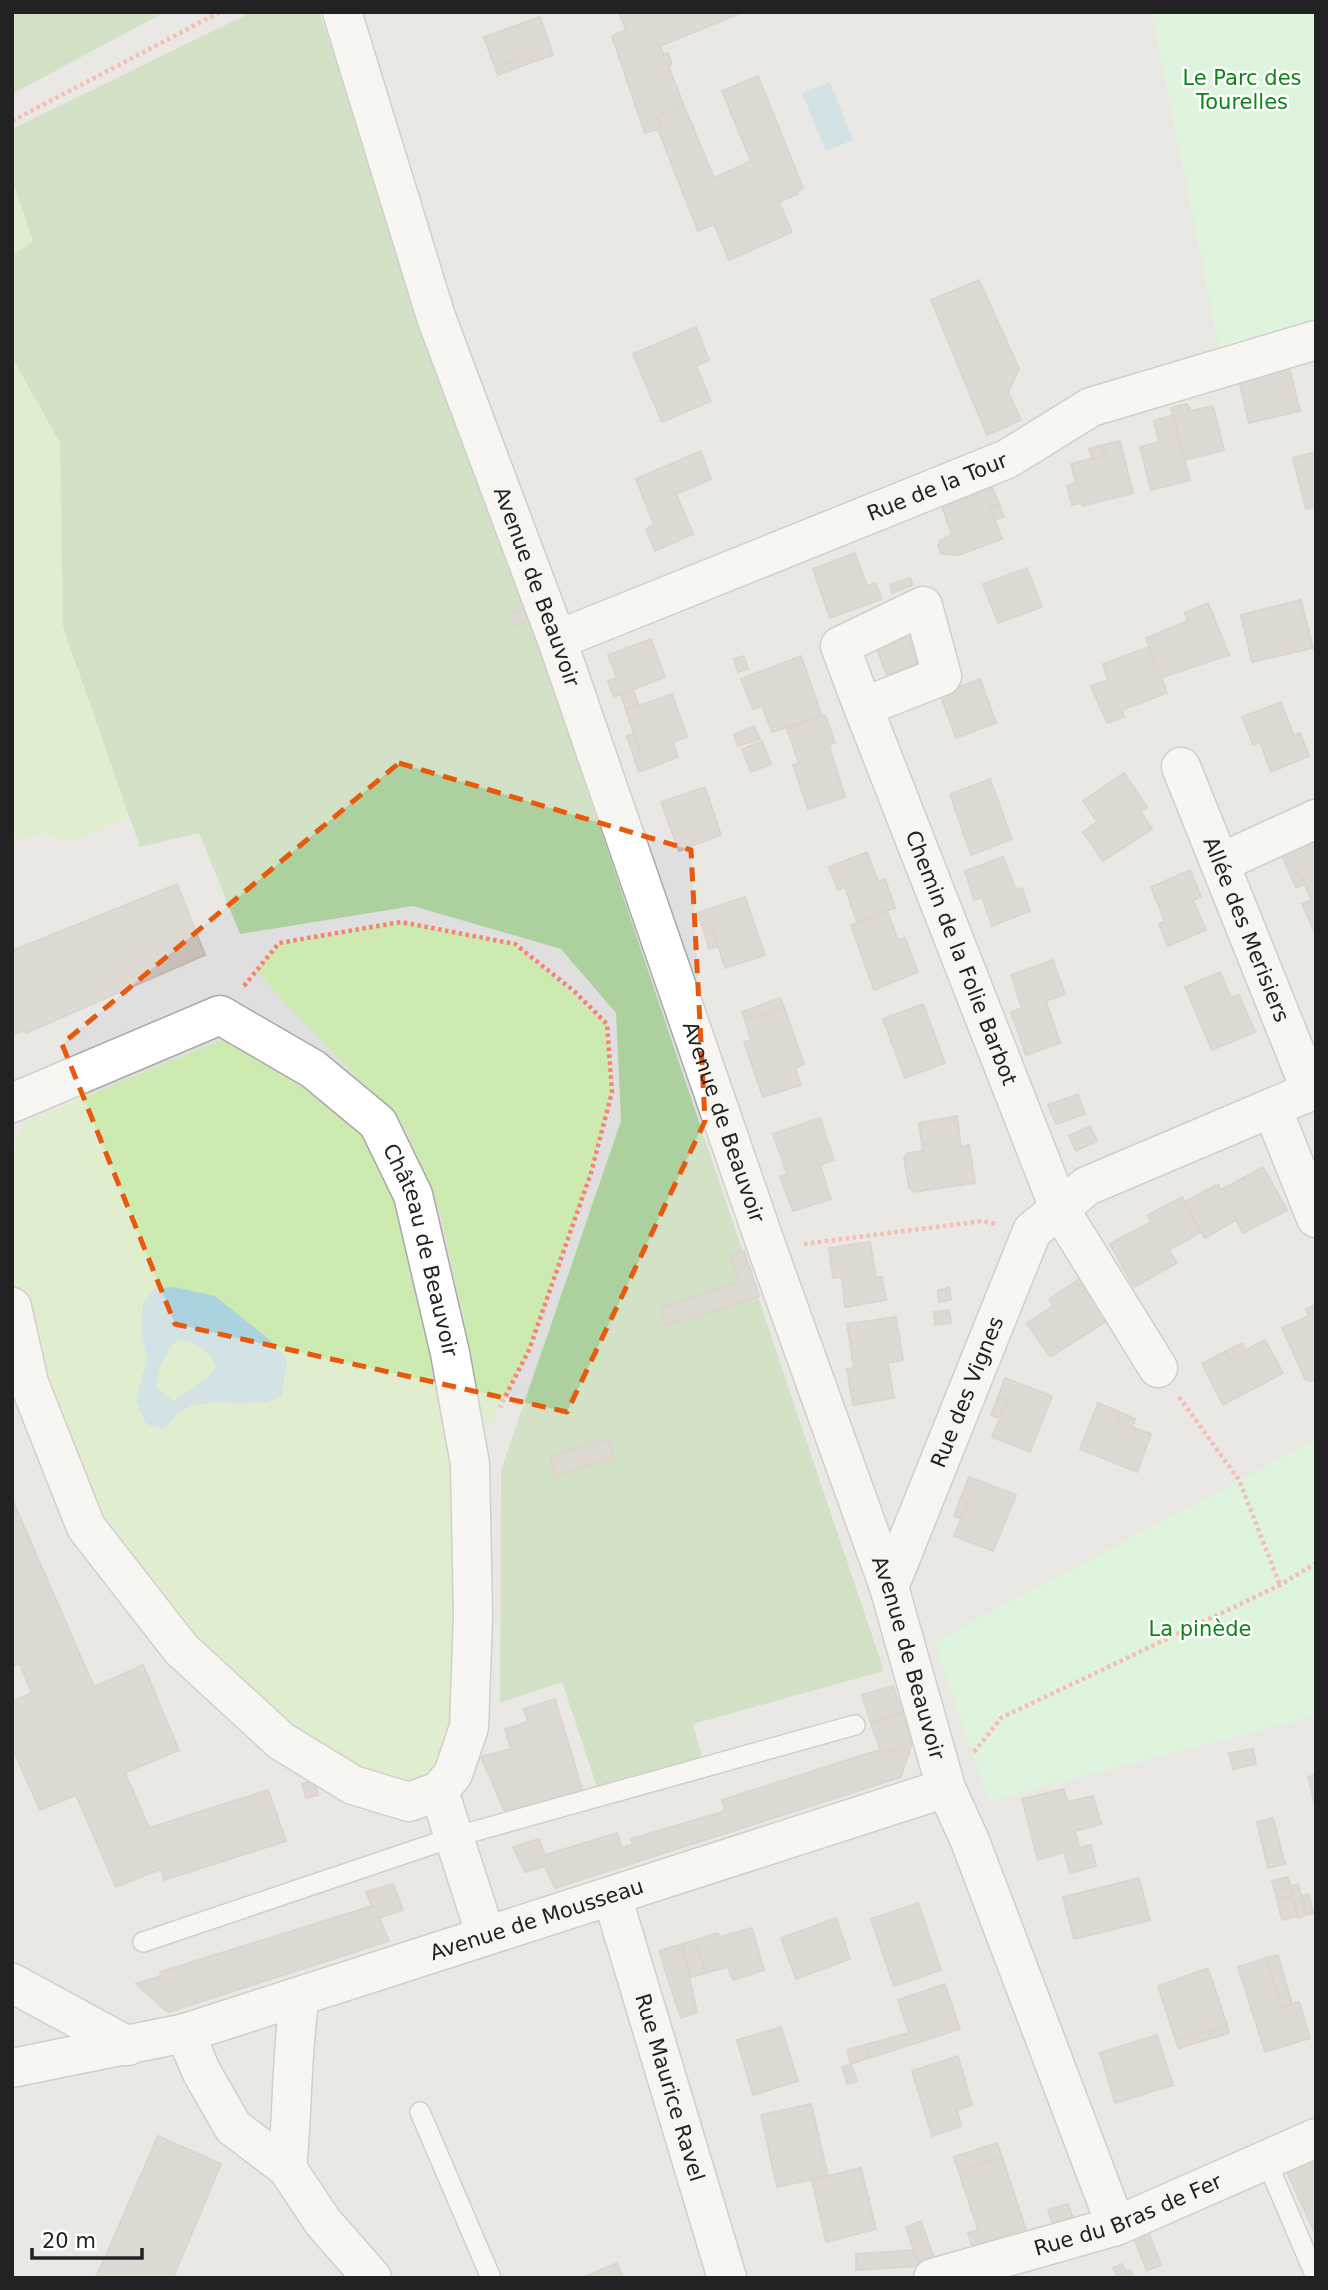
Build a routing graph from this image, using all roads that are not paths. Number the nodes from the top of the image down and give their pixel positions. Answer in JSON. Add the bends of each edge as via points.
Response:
{"nodes":[{"id":1,"x":342,"y":12,"type":"edge"},
{"id":2,"x":1316,"y":340,"type":"edge"},
{"id":3,"x":557,"y":640,"type":"junction"},
{"id":4,"x":863,"y":707,"type":"dead end"},
{"id":5,"x":1181,"y":767,"type":"dead end"},
{"id":6,"x":1316,"y":819,"type":"edge"},
{"id":7,"x":1220,"y":863,"type":"junction"},
{"id":8,"x":1313,"y":1090,"type":"edge"},
{"id":9,"x":12,"y":1103,"type":"edge"},
{"id":10,"x":1272,"y":1108,"type":"junction"},
{"id":11,"x":1316,"y":1218,"type":"edge"},
{"id":12,"x":1045,"y":1219,"type":"junction"},
{"id":13,"x":12,"y":1307,"type":"edge"},
{"id":14,"x":1158,"y":1368,"type":"road end"},
{"id":15,"x":889,"y":1587,"type":"junction"},
{"id":16,"x":855,"y":1725,"type":"dead end"},
{"id":17,"x":946,"y":1788,"type":"junction"},
{"id":18,"x":439,"y":1791,"type":"junction"},
{"id":19,"x":454,"y":1837,"type":"junction"},
{"id":20,"x":612,"y":1896,"type":"junction"},
{"id":21,"x":486,"y":1936,"type":"junction"},
{"id":22,"x":143,"y":1941,"type":"dead end"},
{"id":23,"x":12,"y":1983,"type":"edge"},
{"id":24,"x":300,"y":1996,"type":"junction"},
{"id":25,"x":185,"y":2033,"type":"junction"},
{"id":26,"x":128,"y":2046,"type":"junction"},
{"id":27,"x":12,"y":2068,"type":"edge"},
{"id":28,"x":420,"y":2112,"type":"dead end"},
{"id":29,"x":1316,"y":2138,"type":"edge"},
{"id":30,"x":1266,"y":2160,"type":"junction"},
{"id":31,"x":288,"y":2168,"type":"junction"},
{"id":32,"x":1116,"y":2226,"type":"junction"},
{"id":33,"x":1316,"y":2277,"type":"edge"},
{"id":34,"x":372,"y":2278,"type":"edge"},
{"id":35,"x":491,"y":2278,"type":"edge"},
{"id":36,"x":727,"y":2278,"type":"edge"},
{"id":37,"x":933,"y":2278,"type":"edge"}],
"edges":[{"from":1,"to":3,"type":"street","name":"Avenue de Beauvoir","via":[[436,317]]},
{"from":2,"to":3,"type":"street","name":"Rue de la Tour","via":[[1091,407],[1007,459]]},
{"from":3,"to":15,"type":"street","name":"Avenue de Beauvoir"},
{"from":4,"to":12,"type":"street","name":"Chemin de la Folie Barbot"},
{"from":5,"to":7,"type":"street","name":"Allée des Merisiers"},
{"from":6,"to":7,"type":"street"},
{"from":7,"to":8,"type":"street","name":"Allée des Merisiers"},
{"from":8,"to":10,"type":"street","name":"Rue des Vignes"},
{"from":9,"to":18,"type":"street","name":"Château de Beauvoir","via":[[220,1015],[313,1069],[379,1123],[413,1195],[470,1464],[473,1616],[469,1727],[453,1774]]},
{"from":10,"to":11,"type":"street"},
{"from":10,"to":12,"type":"street","name":"Rue des Vignes","via":[[1087,1186]]},
{"from":12,"to":14,"type":"street"},
{"from":12,"to":15,"type":"street","name":"Rue des Vignes"},
{"from":13,"to":18,"type":"street","via":[[29,1383],[86,1527],[181,1649],[281,1741],[353,1785],[409,1802]]},
{"from":15,"to":17,"type":"street","name":"Avenue de Beauvoir"},
{"from":16,"to":19,"type":"lane"},
{"from":17,"to":20,"type":"street","name":"Avenue de Mousseau"},
{"from":17,"to":32,"type":"street","name":"Avenue de Beauvoir"},
{"from":18,"to":19,"type":"street"},
{"from":19,"to":21,"type":"street"},
{"from":19,"to":22,"type":"lane"},
{"from":20,"to":21,"type":"street","name":"Avenue de Mousseau"},
{"from":20,"to":36,"type":"street","name":"Rue Maurice Ravel"},
{"from":21,"to":24,"type":"street","name":"Avenue de Mousseau"},
{"from":23,"to":26,"type":"street"},
{"from":24,"to":25,"type":"street","name":"Avenue de Mousseau"},
{"from":24,"to":31,"type":"street","via":[[293,2041],[294,2105]]},
{"from":25,"to":26,"type":"street","name":"Avenue de Mousseau"},
{"from":25,"to":31,"type":"street","via":[[233,2127]]},
{"from":26,"to":27,"type":"street","name":"Avenue de Mousseau"},
{"from":28,"to":35,"type":"lane"},
{"from":29,"to":30,"type":"street","name":"Rue du Bras de Fer"},
{"from":30,"to":32,"type":"street","name":"Rue du Bras de Fer"},
{"from":30,"to":33,"type":"lane"},
{"from":31,"to":34,"type":"street","via":[[323,2222]]},
{"from":32,"to":37,"type":"street","name":"Rue du Bras de Fer"}]}
